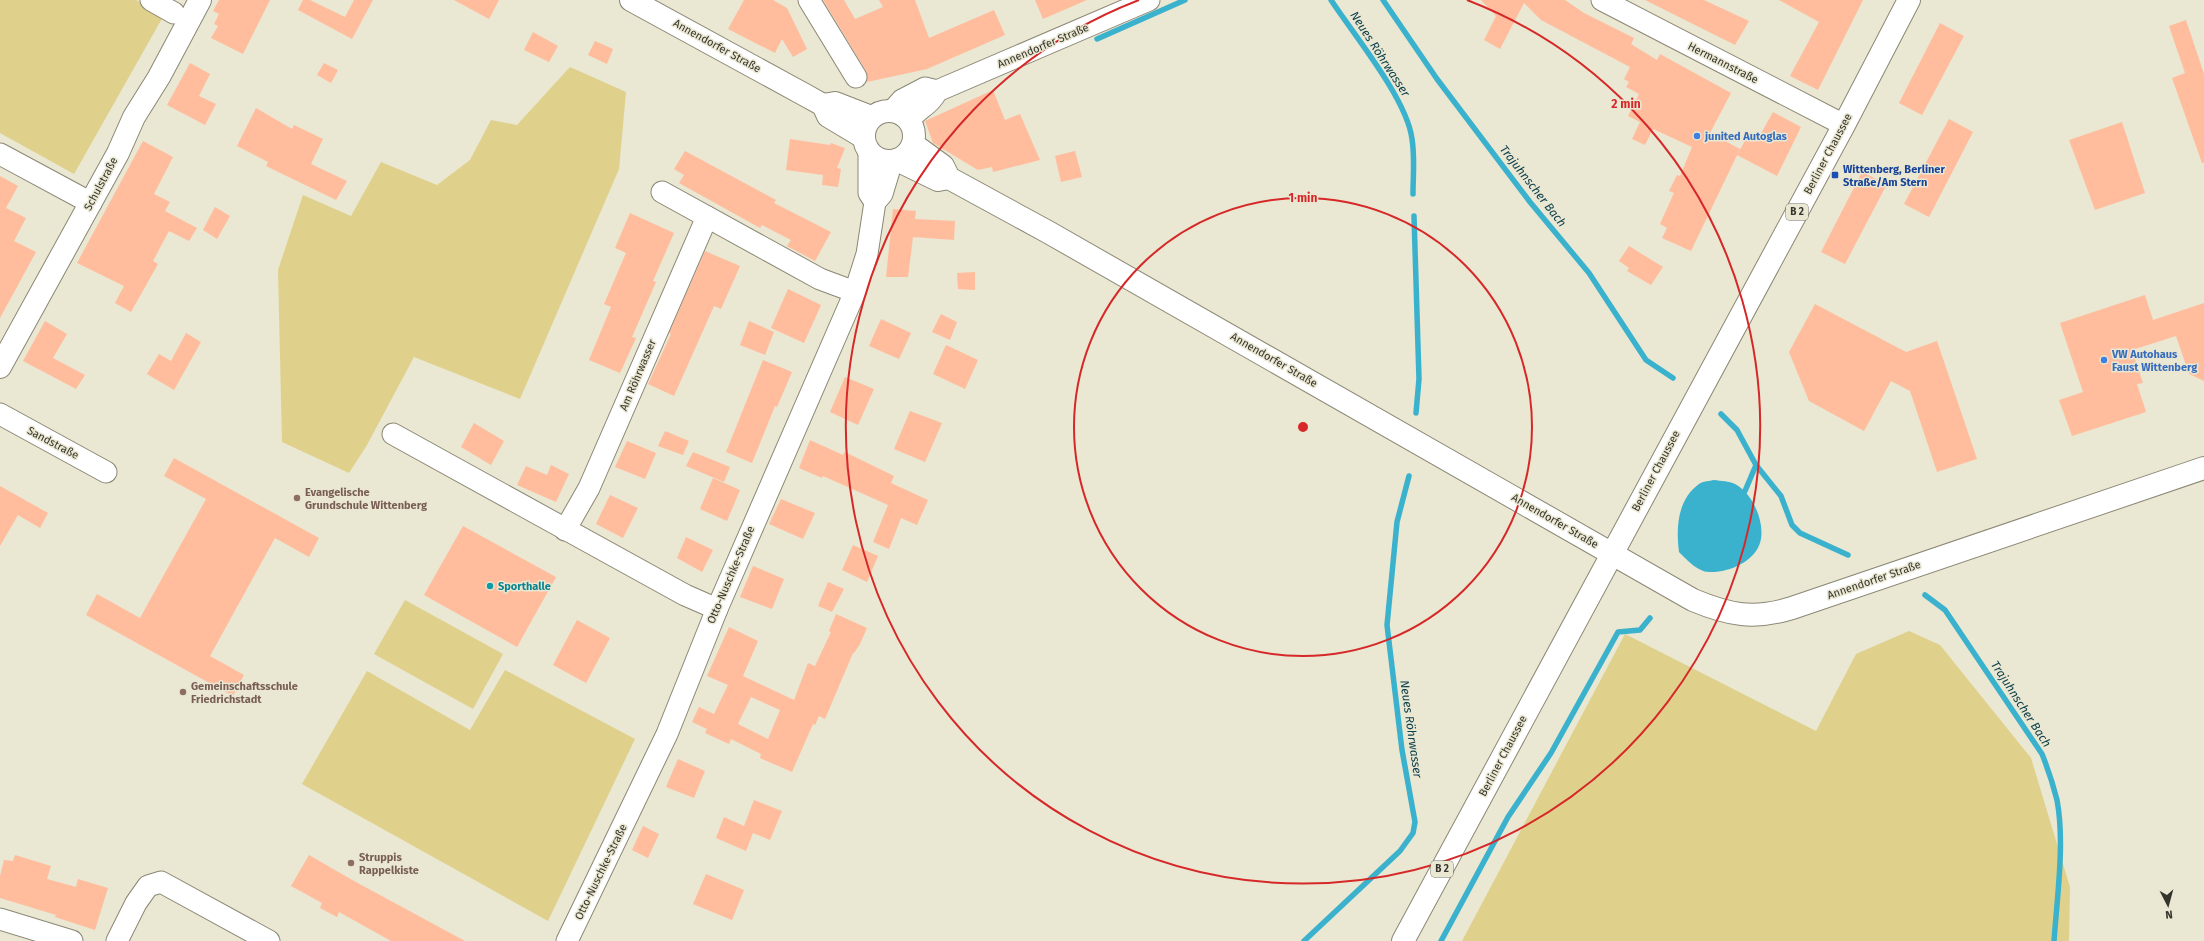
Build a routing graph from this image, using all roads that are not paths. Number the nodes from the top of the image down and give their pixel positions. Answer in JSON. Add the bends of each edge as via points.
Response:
{"nodes":[{"id":1,"x":151,"y":0,"type":"edge"},
{"id":2,"x":200,"y":0,"type":"edge"},
{"id":3,"x":632,"y":0,"type":"edge"},
{"id":4,"x":809,"y":0,"type":"edge"},
{"id":5,"x":1149,"y":0,"type":"edge"},
{"id":6,"x":1602,"y":0,"type":"edge"},
{"id":7,"x":1909,"y":0,"type":"edge"},
{"id":8,"x":174,"y":13,"type":"dead end"},
{"id":9,"x":856,"y":77,"type":"dead end"},
{"id":10,"x":823,"y":106,"type":"junction"},
{"id":11,"x":901,"y":116,"type":"junction"},
{"id":12,"x":871,"y":117,"type":"junction"},
{"id":13,"x":1844,"y":125,"type":"junction"},
{"id":14,"x":866,"y":144,"type":"junction"},
{"id":15,"x":913,"y":144,"type":"junction"},
{"id":16,"x":0,"y":154,"type":"edge"},
{"id":17,"x":894,"y":161,"type":"junction"},
{"id":18,"x":949,"y":178,"type":"junction"},
{"id":19,"x":662,"y":192,"type":"dead end"},
{"id":20,"x":91,"y":202,"type":"junction"},
{"id":21,"x":875,"y":202,"type":"junction"},
{"id":22,"x":707,"y":217,"type":"junction"},
{"id":23,"x":855,"y":292,"type":"junction"},
{"id":24,"x":0,"y":367,"type":"edge"},
{"id":25,"x":0,"y":414,"type":"edge"},
{"id":26,"x":393,"y":434,"type":"dead end"},
{"id":27,"x":2204,"y":468,"type":"edge"},
{"id":28,"x":106,"y":472,"type":"dead end"},
{"id":29,"x":564,"y":530,"type":"junction"},
{"id":30,"x":1612,"y":554,"type":"junction"},
{"id":31,"x":717,"y":609,"type":"junction"},
{"id":32,"x":0,"y":919,"type":"edge"},
{"id":33,"x":72,"y":941,"type":"edge"},
{"id":34,"x":117,"y":941,"type":"edge"},
{"id":35,"x":269,"y":941,"type":"edge"},
{"id":36,"x":567,"y":941,"type":"edge"},
{"id":37,"x":1403,"y":941,"type":"edge"}],
"edges":[{"from":1,"to":8,"type":"street"},
{"from":2,"to":20,"type":"main road","name":"Schulstraße","via":[[159,77],[128,127],[118,153]]},
{"from":3,"to":10,"type":"main road","name":"Annendorfer Straße"},
{"from":4,"to":9,"type":"street"},
{"from":5,"to":11,"type":"street","name":"Annendorfer Straße","via":[[937,91],[933,100]]},
{"from":6,"to":13,"type":"street","name":"Hermannstraße"},
{"from":7,"to":13,"type":"main road","name":"Berliner Chaussee","number":"B 2"},
{"from":10,"to":12,"type":"main road","via":[[835,102]]},
{"from":10,"to":14,"type":"main road","name":"Annendorfer Straße","via":[[828,116]]},
{"from":11,"to":12,"type":"main road","via":[[882,111]]},
{"from":11,"to":15,"type":"main road","via":[[914,132]]},
{"from":12,"to":14,"type":"main road","via":[[865,126]]},
{"from":13,"to":30,"type":"main road","name":"Berliner Chaussee","number":"B 2"},
{"from":14,"to":17,"type":"main road","via":[[881,160]]},
{"from":14,"to":21,"type":"street","name":"Otto-Nuschke-Straße","via":[[869,193]]},
{"from":15,"to":17,"type":"main road","via":[[907,154]]},
{"from":15,"to":18,"type":"main road","name":"Annendorfer Straße","via":[[943,166]]},
{"from":16,"to":20,"type":"street"},
{"from":17,"to":18,"type":"main road","name":"Annendorfer Straße","via":[[938,180]]},
{"from":17,"to":21,"type":"street","name":"Otto-Nuschke-Straße","via":[[882,194]]},
{"from":18,"to":30,"type":"main road","name":"Annendorfer Straße","via":[[1103,263]]},
{"from":19,"to":22,"type":"street"},
{"from":20,"to":24,"type":"main road","name":"Schulstraße"},
{"from":21,"to":23,"type":"street","name":"Otto-Nuschke-Straße","via":[[867,254]]},
{"from":22,"to":23,"type":"street","via":[[820,279]]},
{"from":22,"to":29,"type":"street","name":"Am Röhrwasser","via":[[589,488]]},
{"from":23,"to":31,"type":"street","name":"Otto-Nuschke-Straße"},
{"from":25,"to":28,"type":"street","name":"Sandstraße"},
{"from":26,"to":29,"type":"street"},
{"from":27,"to":30,"type":"main road","name":"Annendorfer Straße","via":[[1810,602],[1764,615],[1739,615],[1706,606]]},
{"from":29,"to":31,"type":"street","via":[[685,596]]},
{"from":30,"to":37,"type":"main road","name":"Berliner Chaussee","number":"B 2"},
{"from":31,"to":36,"type":"street","name":"Otto-Nuschke-Straße","via":[[667,734]]},
{"from":32,"to":33,"type":"street"},
{"from":34,"to":35,"type":"street","via":[[136,903],[148,886],[161,882]]}]}
